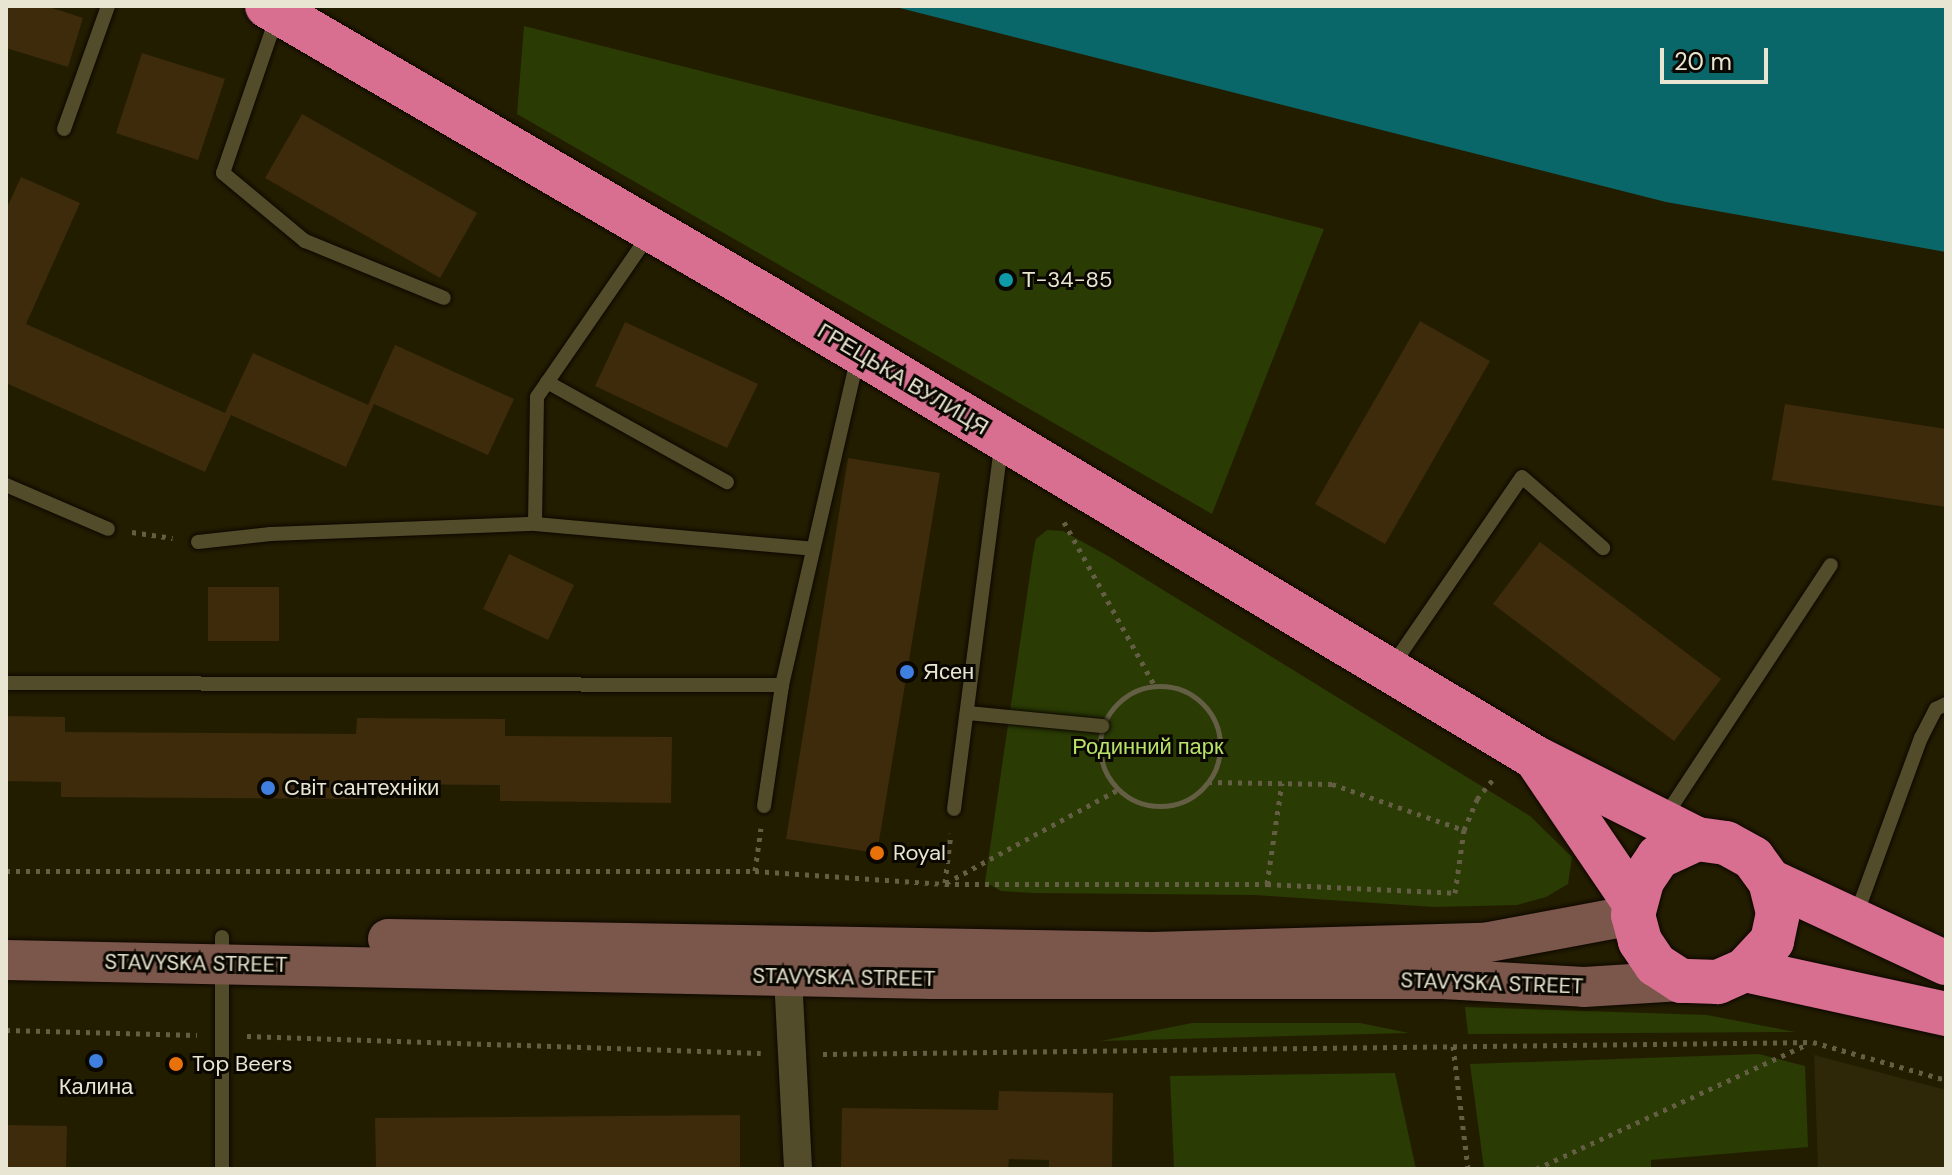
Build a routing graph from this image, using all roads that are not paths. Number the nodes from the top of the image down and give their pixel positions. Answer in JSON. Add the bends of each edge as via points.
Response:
{"nodes":[{"id":1,"x":108,"y":6,"type":"edge"},
{"id":2,"x":273,"y":8,"type":"edge"},
{"id":3,"x":64,"y":129,"type":"dead end"},
{"id":4,"x":652,"y":229,"type":"junction"},
{"id":5,"x":444,"y":298,"type":"dead end"},
{"id":6,"x":859,"y":352,"type":"junction"},
{"id":7,"x":547,"y":382,"type":"junction"},
{"id":8,"x":1002,"y":438,"type":"junction"},
{"id":9,"x":727,"y":482,"type":"dead end"},
{"id":10,"x":6,"y":485,"type":"edge"},
{"id":11,"x":535,"y":524,"type":"junction"},
{"id":12,"x":108,"y":529,"type":"road end"},
{"id":13,"x":198,"y":542,"type":"road end"},
{"id":14,"x":1603,"y":548,"type":"dead end"},
{"id":15,"x":813,"y":549,"type":"junction"},
{"id":16,"x":1831,"y":565,"type":"dead end"},
{"id":17,"x":1390,"y":670,"type":"junction"},
{"id":18,"x":6,"y":683,"type":"edge"},
{"id":19,"x":782,"y":685,"type":"junction"},
{"id":20,"x":1946,"y":704,"type":"edge"},
{"id":21,"x":967,"y":713,"type":"junction"},
{"id":22,"x":1102,"y":726,"type":"road end"},
{"id":23,"x":1528,"y":753,"type":"junction"},
{"id":24,"x":764,"y":806,"type":"road end"},
{"id":25,"x":954,"y":809,"type":"road end"},
{"id":26,"x":1679,"y":830,"type":"junction"},
{"id":27,"x":1770,"y":881,"type":"junction"},
{"id":28,"x":1634,"y":910,"type":"junction"},
{"id":29,"x":1854,"y":920,"type":"junction"},
{"id":30,"x":6,"y":934,"type":"edge"},
{"id":31,"x":222,"y":950,"type":"junction"},
{"id":32,"x":6,"y":960,"type":"edge"},
{"id":33,"x":787,"y":960,"type":"junction"},
{"id":34,"x":1946,"y":963,"type":"edge"},
{"id":35,"x":1745,"y":970,"type":"junction"},
{"id":36,"x":1681,"y":981,"type":"junction"},
{"id":37,"x":1946,"y":1014,"type":"edge"},
{"id":38,"x":222,"y":1169,"type":"edge"},
{"id":39,"x":798,"y":1169,"type":"edge"}],
"edges":[{"from":1,"to":3,"type":"lane"},
{"from":2,"to":4,"type":"highway","name":"ГРЕЦЬКА ВУЛИЦЯ"},
{"from":2,"to":5,"type":"lane","via":[[223,173],[305,241]]},
{"from":4,"to":6,"type":"highway","name":"ГРЕЦЬКА ВУЛИЦЯ"},
{"from":4,"to":7,"type":"lane"},
{"from":6,"to":8,"type":"highway","name":"ГРЕЦЬКА ВУЛИЦЯ"},
{"from":6,"to":15,"type":"lane"},
{"from":7,"to":9,"type":"lane"},
{"from":7,"to":11,"type":"lane","via":[[537,397]]},
{"from":8,"to":17,"type":"highway","name":"ГРЕЦЬКА ВУЛИЦЯ"},
{"from":8,"to":21,"type":"lane"},
{"from":10,"to":12,"type":"lane"},
{"from":11,"to":13,"type":"lane","via":[[271,534]]},
{"from":11,"to":15,"type":"lane"},
{"from":14,"to":17,"type":"lane","via":[[1522,477]]},
{"from":15,"to":19,"type":"lane"},
{"from":16,"to":26,"type":"lane"},
{"from":17,"to":23,"type":"highway","name":"ГРЕЦЬКА ВУЛИЦЯ"},
{"from":18,"to":19,"type":"lane"},
{"from":19,"to":24,"type":"lane"},
{"from":20,"to":29,"type":"lane","via":[[1936,709],[1921,738]]},
{"from":21,"to":22,"type":"lane"},
{"from":21,"to":25,"type":"lane"},
{"from":23,"to":26,"type":"highway","name":"ГРЕЦЬКА ВУЛИЦЯ"},
{"from":23,"to":28,"type":"highway","name":"ГРЕЦЬКА ВУЛИЦЯ"},
{"from":26,"to":27,"type":"highway","via":[[1726,843],[1753,858]]},
{"from":26,"to":28,"type":"highway","via":[[1658,857]]},
{"from":27,"to":29,"type":"highway"},
{"from":27,"to":35,"type":"highway","via":[[1778,913],[1772,941]]},
{"from":28,"to":33,"type":"main road","name":"STAVYSKA STREET","via":[[1484,943]]},
{"from":28,"to":36,"type":"highway","via":[[1640,941],[1656,965]]},
{"from":29,"to":34,"type":"highway"},
{"from":30,"to":31,"type":"main road","name":"STAVYSKA STREET"},
{"from":31,"to":32,"type":"main road","name":"STAVYSKA STREET"},
{"from":31,"to":33,"type":"main road","name":"STAVYSKA STREET"},
{"from":31,"to":38,"type":"lane"},
{"from":33,"to":36,"type":"main road","name":"STAVYSKA STREET","via":[[1189,982],[1443,979],[1584,987]]},
{"from":33,"to":39,"type":"street"},
{"from":35,"to":36,"type":"highway","via":[[1718,982]]},
{"from":35,"to":37,"type":"highway"}]}
